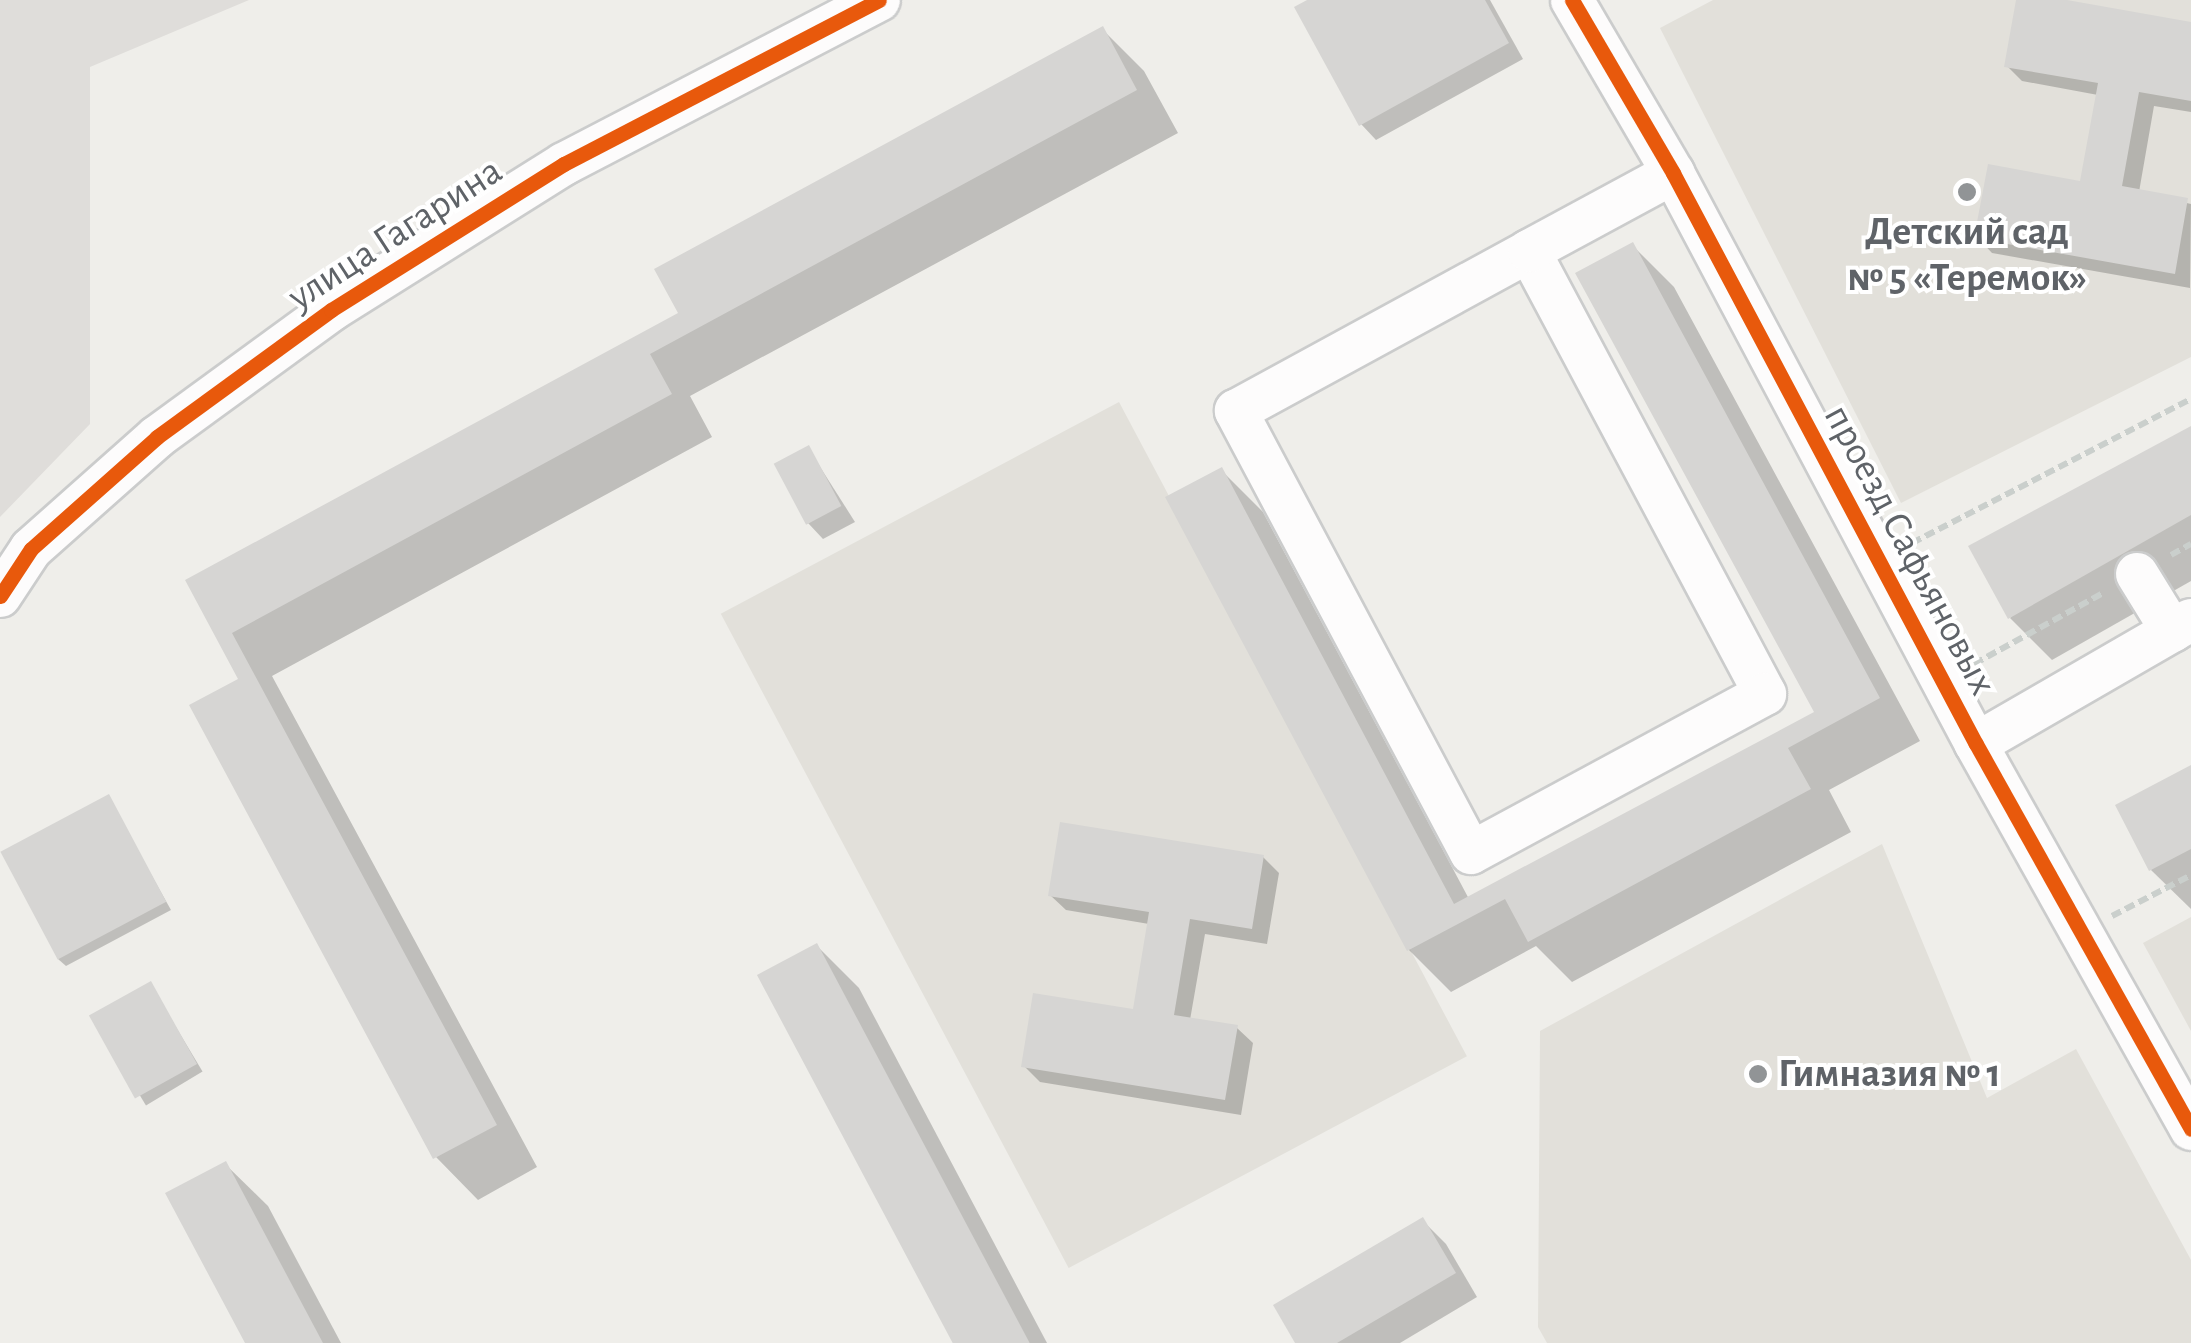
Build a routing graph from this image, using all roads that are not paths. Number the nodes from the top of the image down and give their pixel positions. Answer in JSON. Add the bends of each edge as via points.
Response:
{"nodes":[{"id":1,"x":879,"y":0,"type":"edge"},
{"id":2,"x":1572,"y":0,"type":"edge"},
{"id":3,"x":1673,"y":173,"type":"junction"},
{"id":4,"x":1529,"y":251,"type":"junction"},
{"id":5,"x":2137,"y":574,"type":"road end"},
{"id":6,"x":0,"y":596,"type":"edge"},
{"id":7,"x":2181,"y":626,"type":"edge"},
{"id":8,"x":1976,"y":744,"type":"junction"},
{"id":9,"x":2191,"y":1129,"type":"edge"}],
"edges":[{"from":1,"to":6,"type":"street","name":"улица Гагарина","via":[[564,164],[331,310],[158,437],[31,549]]},
{"from":2,"to":3,"type":"street","name":"проезд Сафьяновых"},
{"from":3,"to":4,"type":"street"},
{"from":3,"to":8,"type":"street","name":"проезд Сафьяновых"},
{"from":4,"to":4,"type":"street","via":[[1236,411],[1471,852],[1766,694]]},
{"from":5,"to":7,"type":"street"},
{"from":7,"to":8,"type":"street"},
{"from":8,"to":9,"type":"street","name":"проезд Сафьяновых"}]}
